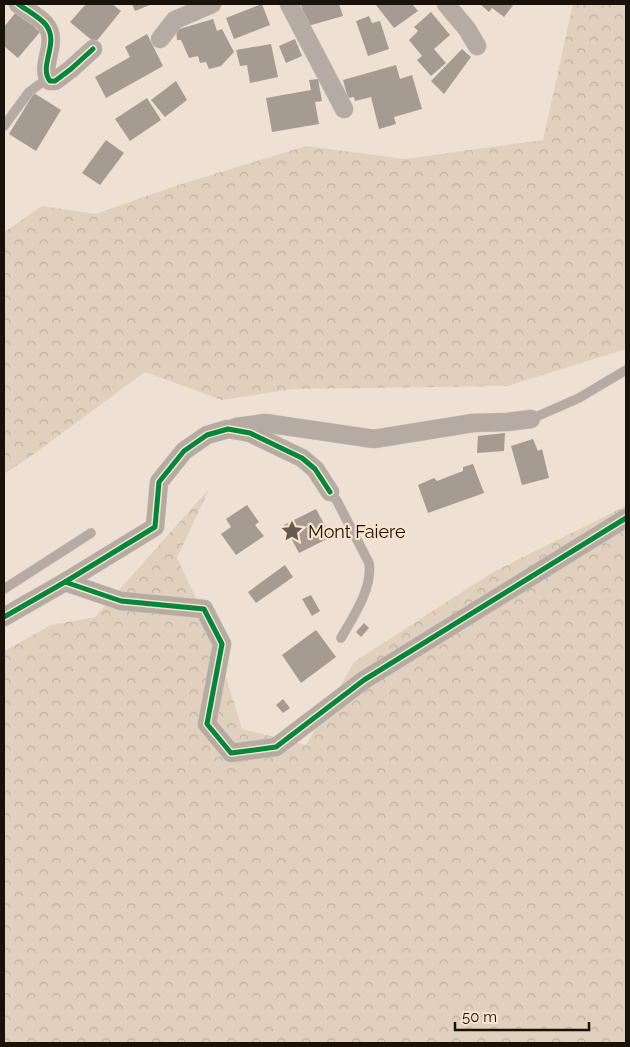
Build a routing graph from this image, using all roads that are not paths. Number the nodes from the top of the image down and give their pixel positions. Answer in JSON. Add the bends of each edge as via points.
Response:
{"nodes":[{"id":1,"x":18,"y":4,"type":"edge"},
{"id":2,"x":289,"y":4,"type":"edge"},
{"id":3,"x":446,"y":4,"type":"edge"},
{"id":4,"x":207,"y":5,"type":"edge"},
{"id":5,"x":160,"y":39,"type":"dead end"},
{"id":6,"x":477,"y":46,"type":"dead end"},
{"id":7,"x":93,"y":49,"type":"dead end"},
{"id":8,"x":48,"y":78,"type":"junction"},
{"id":9,"x":344,"y":109,"type":"dead end"},
{"id":10,"x":4,"y":126,"type":"edge"},
{"id":11,"x":626,"y":370,"type":"edge"},
{"id":12,"x":531,"y":419,"type":"joint"},
{"id":13,"x":228,"y":429,"type":"junction"},
{"id":14,"x":330,"y":492,"type":"joint"},
{"id":15,"x":626,"y":518,"type":"edge"},
{"id":16,"x":91,"y":533,"type":"dead end"},
{"id":17,"x":65,"y":582,"type":"junction"},
{"id":18,"x":4,"y":589,"type":"edge"},
{"id":19,"x":4,"y":617,"type":"edge"},
{"id":20,"x":341,"y":638,"type":"dead end"}],
"edges":[{"from":1,"to":8,"type":"street","via":[[46,24],[52,38]]},
{"from":2,"to":9,"type":"street"},
{"from":3,"to":6,"type":"street"},
{"from":4,"to":5,"type":"street","via":[[175,20]]},
{"from":7,"to":8,"type":"street","via":[[55,81]]},
{"from":8,"to":10,"type":"lane","via":[[29,92]]},
{"from":11,"to":12,"type":"lane","via":[[579,398]]},
{"from":12,"to":13,"type":"street","via":[[473,423],[374,439],[265,423]]},
{"from":13,"to":14,"type":"street","via":[[250,433],[302,458],[315,469]]},
{"from":13,"to":17,"type":"street","via":[[207,435],[184,451],[159,482],[155,527]]},
{"from":14,"to":20,"type":"lane","via":[[370,563],[371,572],[356,615]]},
{"from":15,"to":17,"type":"street","via":[[364,680],[276,747],[231,753],[207,724],[222,644],[204,609],[121,601]]},
{"from":16,"to":18,"type":"lane"},
{"from":17,"to":19,"type":"street"}]}
